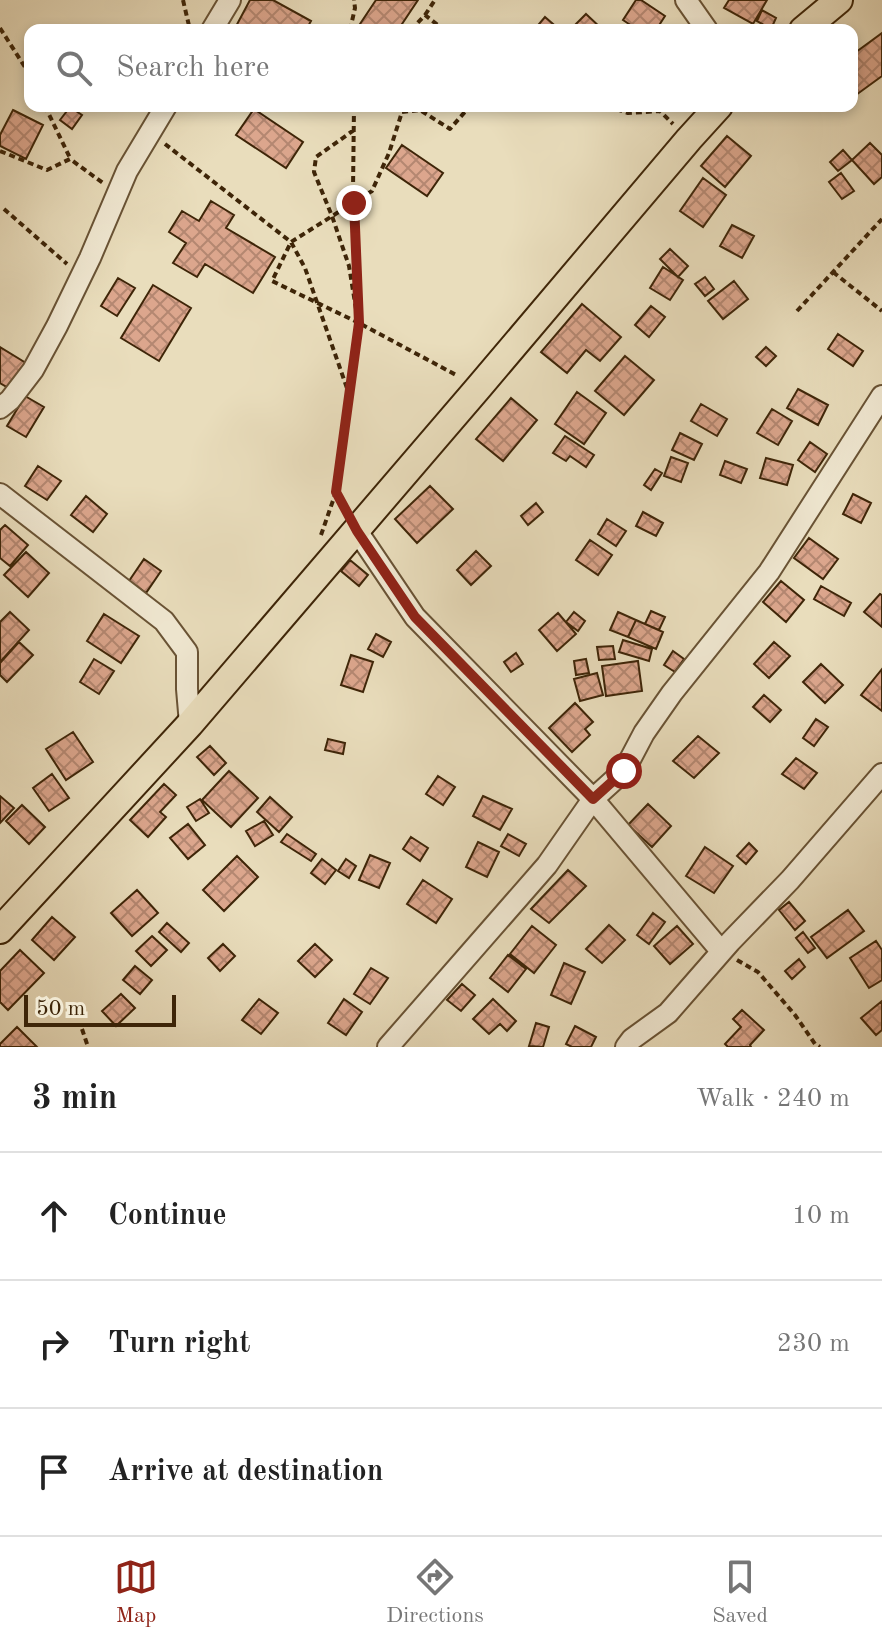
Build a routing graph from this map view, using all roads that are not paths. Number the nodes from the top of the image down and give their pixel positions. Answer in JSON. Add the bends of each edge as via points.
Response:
{"nodes":[{"id":1,"x":230,"y":0,"type":"edge"},
{"id":2,"x":686,"y":0,"type":"edge"},
{"id":3,"x":839,"y":0,"type":"edge"},
{"id":4,"x":216,"y":24,"type":"edge"},
{"id":5,"x":703,"y":24,"type":"edge"},
{"id":6,"x":810,"y":24,"type":"edge"},
{"id":7,"x":162,"y":112,"type":"edge"},
{"id":8,"x":714,"y":112,"type":"edge"},
{"id":9,"x":882,"y":396,"type":"edge"},
{"id":10,"x":0,"y":408,"type":"edge"},
{"id":11,"x":0,"y":494,"type":"edge"},
{"id":12,"x":357,"y":531,"type":"junction"},
{"id":13,"x":190,"y":724,"type":"junction"},
{"id":14,"x":882,"y":774,"type":"edge"},
{"id":15,"x":593,"y":799,"type":"junction"},
{"id":16,"x":0,"y":930,"type":"edge"},
{"id":17,"x":721,"y":951,"type":"junction"},
{"id":18,"x":388,"y":1047,"type":"edge"},
{"id":19,"x":626,"y":1047,"type":"edge"}],
"edges":[{"from":1,"to":4,"type":"street"},
{"from":2,"to":5,"type":"street"},
{"from":3,"to":6,"type":"main road"},
{"from":7,"to":10,"type":"street","via":[[127,171],[33,370]]},
{"from":8,"to":12,"type":"main road"},
{"from":9,"to":15,"type":"street","via":[[769,572],[672,693],[624,771]]},
{"from":11,"to":13,"type":"street","via":[[164,621],[187,652]]},
{"from":12,"to":13,"type":"main road"},
{"from":12,"to":15,"type":"street","via":[[415,617]]},
{"from":13,"to":16,"type":"main road"},
{"from":14,"to":17,"type":"street"},
{"from":15,"to":17,"type":"street"},
{"from":15,"to":18,"type":"street","via":[[547,865]]},
{"from":17,"to":19,"type":"street","via":[[668,1013]]}]}
